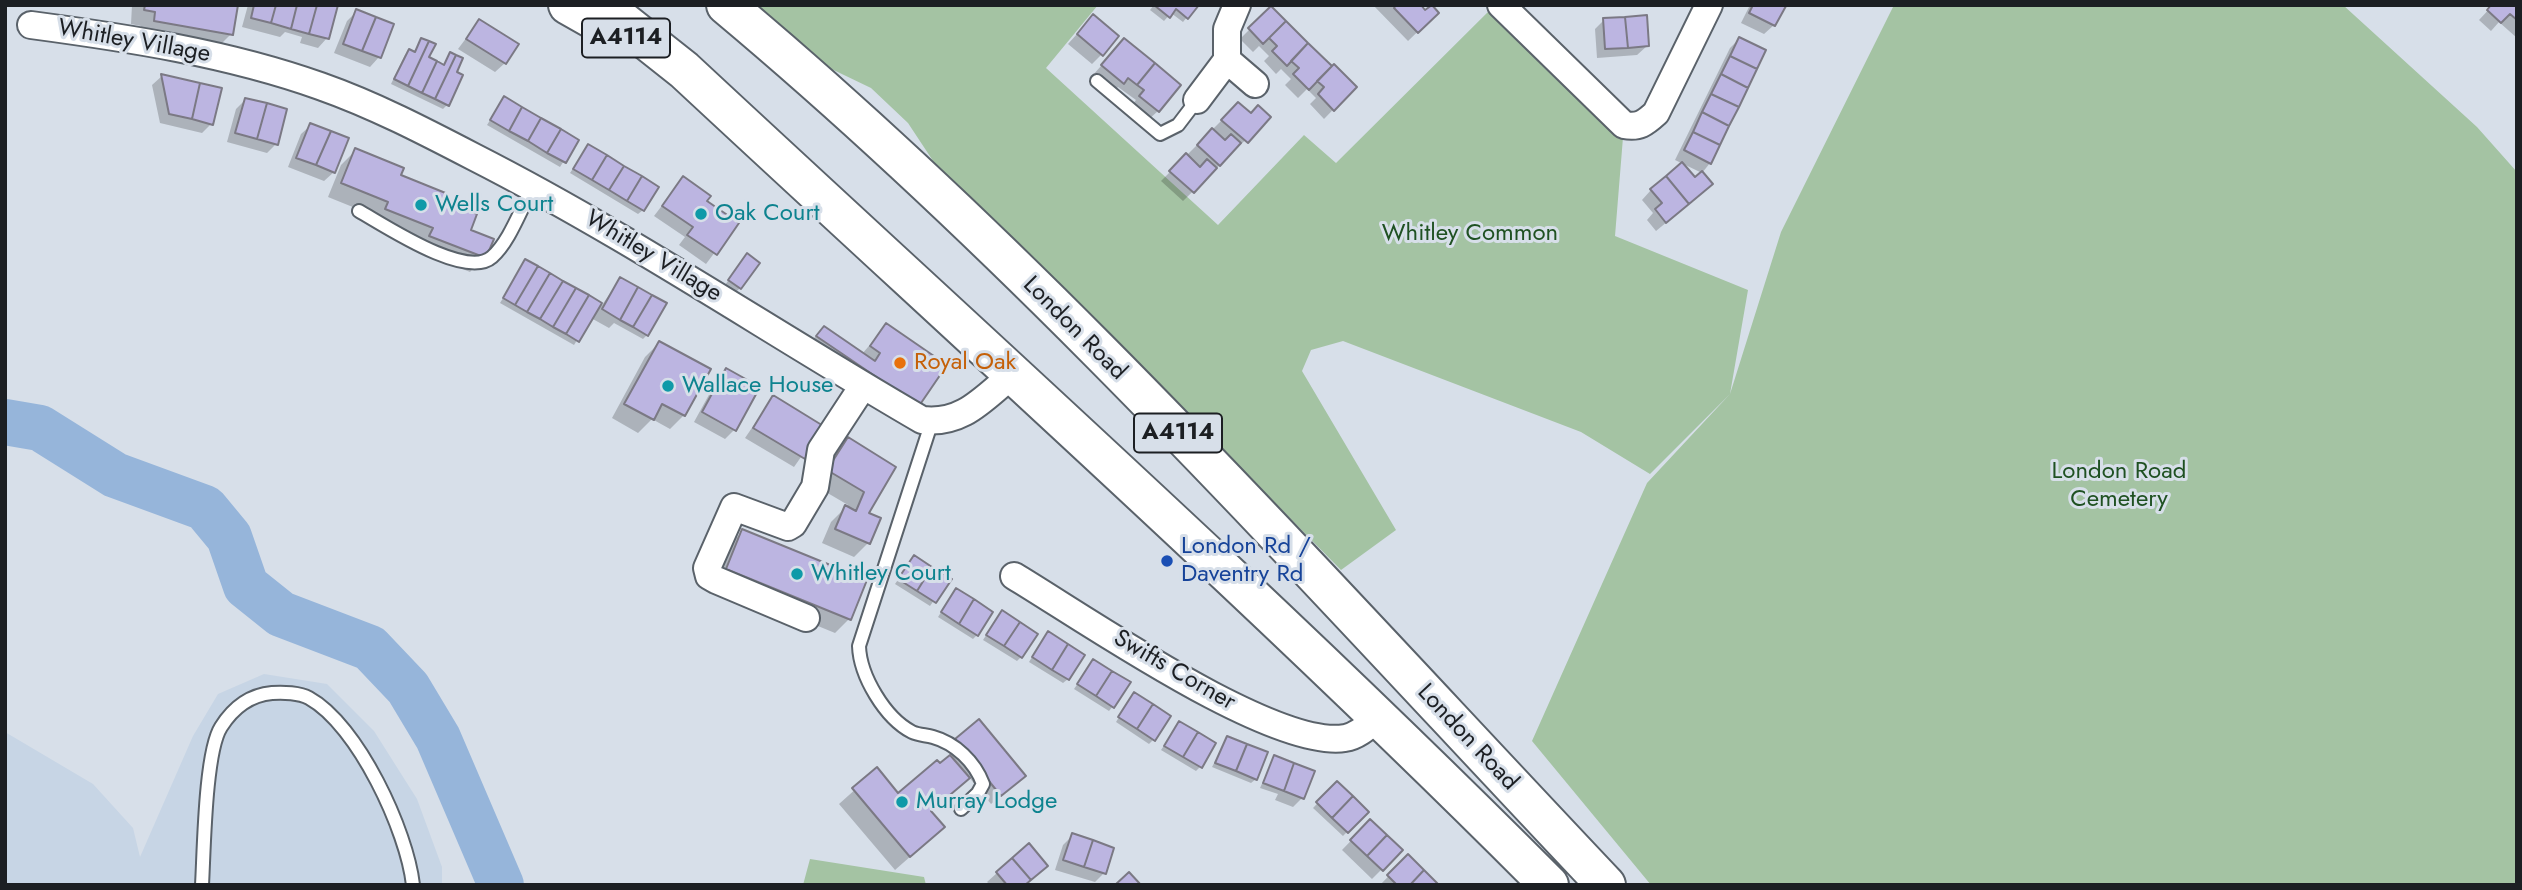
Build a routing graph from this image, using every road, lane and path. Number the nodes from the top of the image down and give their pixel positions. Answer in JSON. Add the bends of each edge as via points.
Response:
{"nodes":[{"id":1,"x":568,"y":5,"type":"edge"},
{"id":2,"x":602,"y":5,"type":"edge"},
{"id":3,"x":726,"y":5,"type":"edge"},
{"id":4,"x":1237,"y":5,"type":"edge"},
{"id":5,"x":1501,"y":5,"type":"edge"},
{"id":6,"x":1709,"y":5,"type":"edge"},
{"id":7,"x":31,"y":24,"type":"dead end"},
{"id":8,"x":1227,"y":60,"type":"junction"},
{"id":9,"x":684,"y":71,"type":"junction"},
{"id":10,"x":1097,"y":81,"type":"dead end"},
{"id":11,"x":1255,"y":84,"type":"dead end"},
{"id":12,"x":1196,"y":100,"type":"joint"},
{"id":13,"x":533,"y":187,"type":"junction"},
{"id":14,"x":359,"y":211,"type":"dead end"},
{"id":15,"x":1012,"y":375,"type":"junction"},
{"id":16,"x":863,"y":386,"type":"junction"},
{"id":17,"x":932,"y":421,"type":"junction"},
{"id":18,"x":1014,"y":576,"type":"dead end"},
{"id":19,"x":806,"y":618,"type":"dead end"},
{"id":20,"x":1380,"y":716,"type":"junction"},
{"id":21,"x":961,"y":809,"type":"dead end"},
{"id":22,"x":202,"y":885,"type":"edge"},
{"id":23,"x":413,"y":885,"type":"edge"},
{"id":24,"x":1549,"y":885,"type":"edge"},
{"id":25,"x":1606,"y":885,"type":"edge"}],
"edges":[{"from":1,"to":9,"type":"highway","name":"London Road","number":"A4114"},
{"from":2,"to":9,"type":"highway","name":"London Road","number":"A4114"},
{"from":3,"to":25,"type":"highway","name":"London Road","number":"A4114","via":[[813,79],[1054,307],[1251,508]]},
{"from":4,"to":8,"type":"street","via":[[1227,29]]},
{"from":5,"to":6,"type":"street","via":[[1624,125],[1634,127],[1656,113]]},
{"from":7,"to":13,"type":"street","name":"Whitley Village","via":[[241,62],[321,86],[405,121]]},
{"from":8,"to":11,"type":"street"},
{"from":8,"to":12,"type":"street"},
{"from":9,"to":15,"type":"highway","name":"London Road","number":"A4114"},
{"from":10,"to":12,"type":"lane","via":[[1160,134],[1178,125]]},
{"from":13,"to":14,"type":"lane","via":[[500,247],[483,263],[432,251]]},
{"from":13,"to":16,"type":"street","name":"Whitley Village"},
{"from":15,"to":17,"type":"street","via":[[971,410]]},
{"from":15,"to":20,"type":"highway","name":"London Road","number":"A4114"},
{"from":16,"to":17,"type":"street","name":"Whitley Village","via":[[922,420]]},
{"from":16,"to":19,"type":"street","via":[[821,450],[815,486],[793,524],[788,527],[734,507],[707,568],[716,580]]},
{"from":17,"to":21,"type":"lane","via":[[859,655],[897,722],[913,733],[948,743],[979,774],[983,784]]},
{"from":18,"to":20,"type":"street","name":"Swifts Corner","via":[[1231,707],[1334,739],[1353,736]]},
{"from":20,"to":24,"type":"highway","name":"London Road","number":"A4114"},
{"from":22,"to":23,"type":"lane","via":[[209,773],[220,728],[240,705],[258,695],[281,693],[308,697],[336,721],[373,773],[407,853]]}]}
